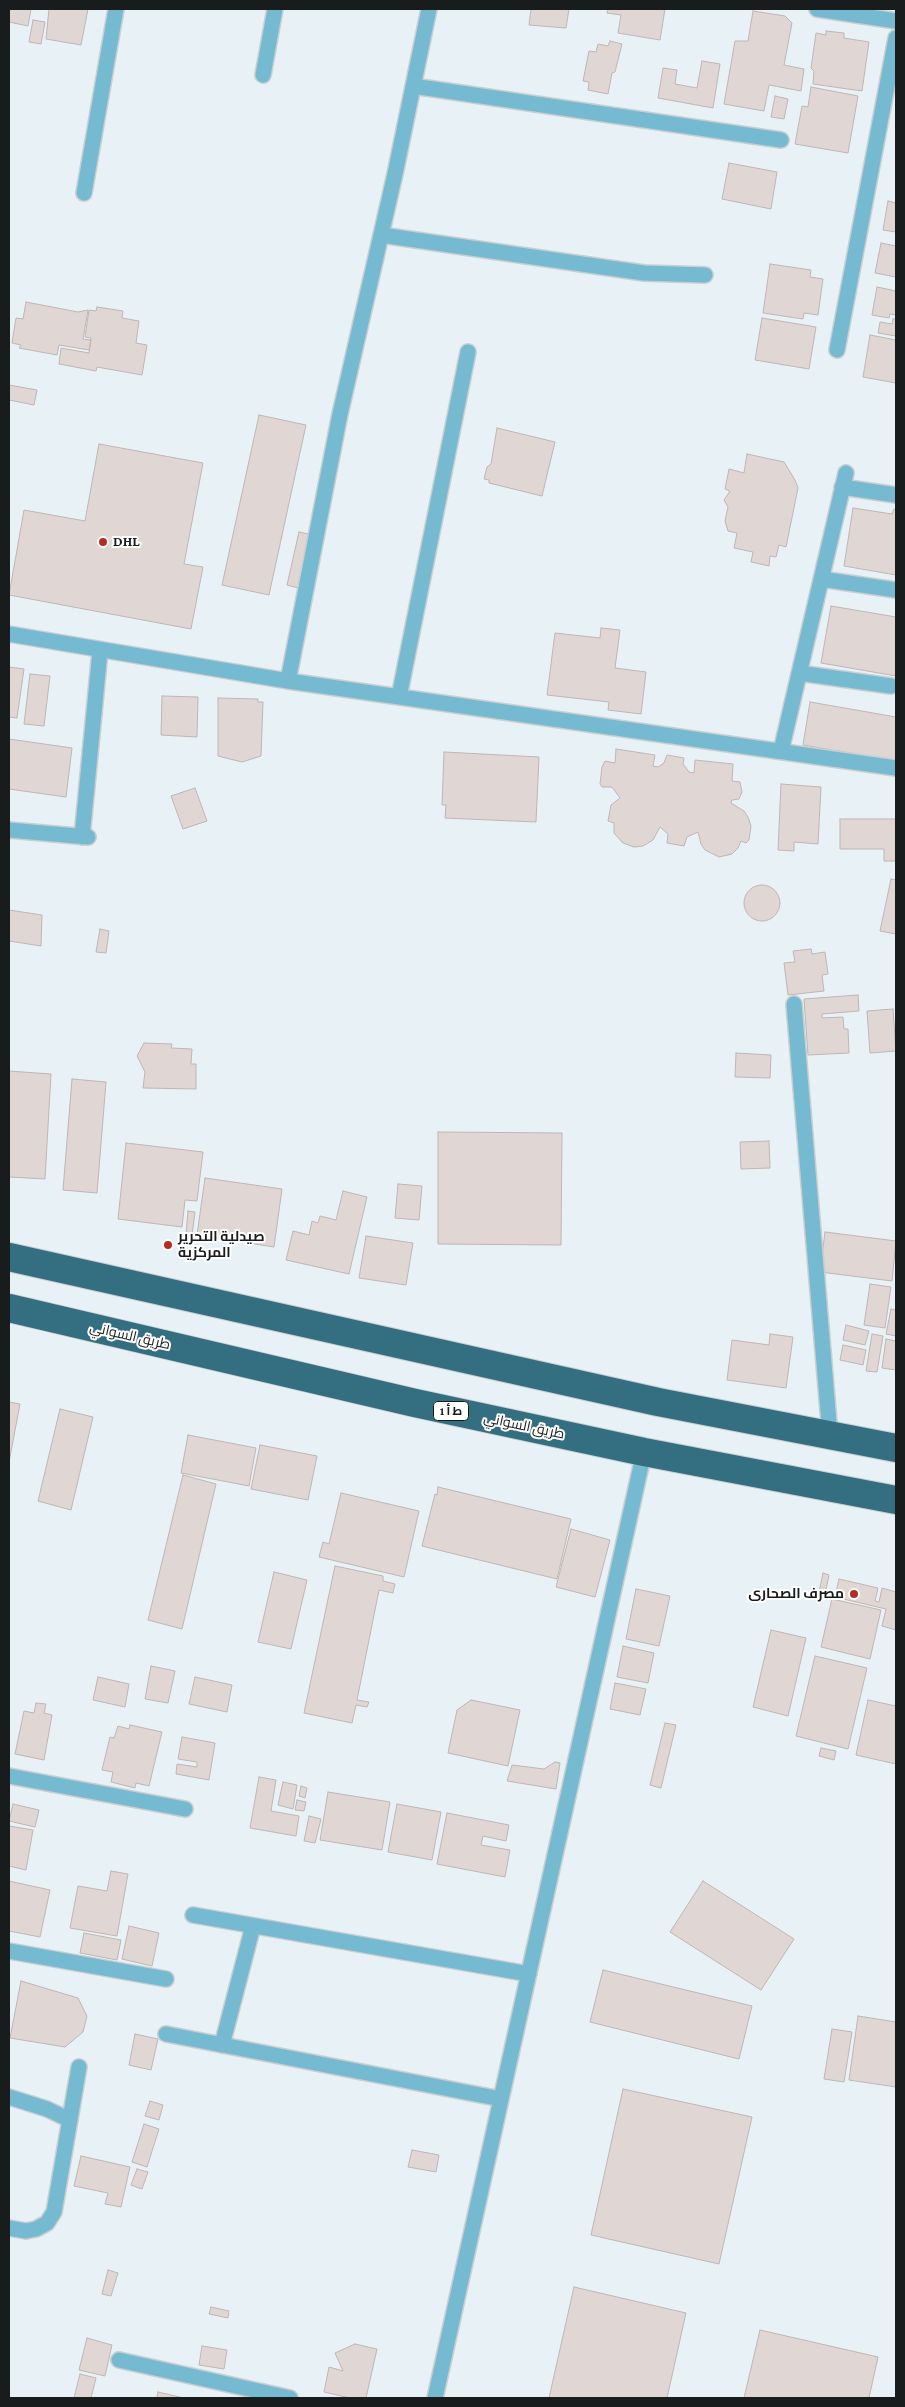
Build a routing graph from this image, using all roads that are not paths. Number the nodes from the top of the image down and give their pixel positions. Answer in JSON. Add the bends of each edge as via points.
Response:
{"nodes":[{"id":1,"x":116,"y":9,"type":"edge"},
{"id":2,"x":274,"y":9,"type":"edge"},
{"id":3,"x":429,"y":9,"type":"edge"},
{"id":4,"x":817,"y":9,"type":"edge"},
{"id":5,"x":878,"y":14,"type":"edge"},
{"id":6,"x":896,"y":22,"type":"edge"},
{"id":7,"x":896,"y":38,"type":"edge"},
{"id":8,"x":263,"y":75,"type":"dead end"},
{"id":9,"x":413,"y":86,"type":"junction"},
{"id":10,"x":781,"y":140,"type":"dead end"},
{"id":11,"x":84,"y":193,"type":"dead end"},
{"id":12,"x":381,"y":235,"type":"junction"},
{"id":13,"x":705,"y":275,"type":"dead end"},
{"id":14,"x":837,"y":350,"type":"dead end"},
{"id":15,"x":468,"y":352,"type":"dead end"},
{"id":16,"x":896,"y":495,"type":"edge"},
{"id":17,"x":821,"y":579,"type":"junction"},
{"id":18,"x":896,"y":590,"type":"edge"},
{"id":19,"x":9,"y":634,"type":"edge"},
{"id":20,"x":100,"y":651,"type":"junction"},
{"id":21,"x":799,"y":672,"type":"junction"},
{"id":22,"x":288,"y":681,"type":"junction"},
{"id":23,"x":891,"y":686,"type":"dead end"},
{"id":24,"x":399,"y":697,"type":"junction"},
{"id":25,"x":781,"y":751,"type":"junction"},
{"id":26,"x":896,"y":768,"type":"edge"},
{"id":27,"x":9,"y":830,"type":"edge"},
{"id":28,"x":794,"y":1004,"type":"dead end"},
{"id":29,"x":9,"y":1257,"type":"edge"},
{"id":30,"x":9,"y":1308,"type":"edge"},
{"id":31,"x":830,"y":1435,"type":"junction"},
{"id":32,"x":896,"y":1448,"type":"edge"},
{"id":33,"x":644,"y":1452,"type":"junction"},
{"id":34,"x":896,"y":1500,"type":"edge"},
{"id":35,"x":9,"y":1776,"type":"edge"},
{"id":36,"x":185,"y":1809,"type":"dead end"},
{"id":37,"x":193,"y":1915,"type":"dead end"},
{"id":38,"x":253,"y":1926,"type":"junction"},
{"id":39,"x":9,"y":1951,"type":"edge"},
{"id":40,"x":529,"y":1974,"type":"junction"},
{"id":41,"x":166,"y":1979,"type":"dead end"},
{"id":42,"x":166,"y":2034,"type":"dead end"},
{"id":43,"x":222,"y":2045,"type":"junction"},
{"id":44,"x":79,"y":2067,"type":"dead end"},
{"id":45,"x":9,"y":2098,"type":"edge"},
{"id":46,"x":501,"y":2099,"type":"junction"},
{"id":47,"x":70,"y":2120,"type":"junction"},
{"id":48,"x":9,"y":2228,"type":"edge"},
{"id":49,"x":119,"y":2360,"type":"dead end"},
{"id":50,"x":290,"y":2398,"type":"edge"},
{"id":51,"x":435,"y":2398,"type":"edge"}],
"edges":[{"from":1,"to":11,"type":"street"},
{"from":2,"to":8,"type":"street"},
{"from":3,"to":9,"type":"street"},
{"from":4,"to":5,"type":"street"},
{"from":5,"to":6,"type":"street"},
{"from":7,"to":14,"type":"street"},
{"from":9,"to":10,"type":"street"},
{"from":9,"to":12,"type":"street"},
{"from":12,"to":13,"type":"street","via":[[644,274]]},
{"from":12,"to":22,"type":"street","via":[[340,414]]},
{"from":15,"to":24,"type":"street"},
{"from":16,"to":17,"type":"street","via":[[844,480]]},
{"from":17,"to":18,"type":"street"},
{"from":17,"to":21,"type":"street"},
{"from":19,"to":20,"type":"street"},
{"from":20,"to":22,"type":"street"},
{"from":20,"to":27,"type":"street","via":[[85,837]]},
{"from":21,"to":23,"type":"street"},
{"from":21,"to":25,"type":"street"},
{"from":22,"to":24,"type":"street"},
{"from":24,"to":25,"type":"street"},
{"from":25,"to":26,"type":"street"},
{"from":28,"to":31,"type":"street"},
{"from":29,"to":31,"type":"highway","via":[[658,1402]]},
{"from":30,"to":33,"type":"highway","name":"طريق السواني","number":"ط أ 1","via":[[415,1403]]},
{"from":31,"to":32,"type":"highway"},
{"from":33,"to":34,"type":"highway","name":"طريق السواني","number":"ط أ 1"},
{"from":33,"to":40,"type":"street"},
{"from":35,"to":36,"type":"street"},
{"from":37,"to":38,"type":"street"},
{"from":38,"to":40,"type":"street"},
{"from":38,"to":43,"type":"street"},
{"from":39,"to":41,"type":"street"},
{"from":40,"to":46,"type":"street"},
{"from":42,"to":43,"type":"street"},
{"from":43,"to":46,"type":"street"},
{"from":44,"to":47,"type":"street"},
{"from":45,"to":47,"type":"street"},
{"from":46,"to":51,"type":"street"},
{"from":47,"to":48,"type":"street","via":[[54,2212],[46,2223],[36,2229]]},
{"from":49,"to":50,"type":"street"}]}
